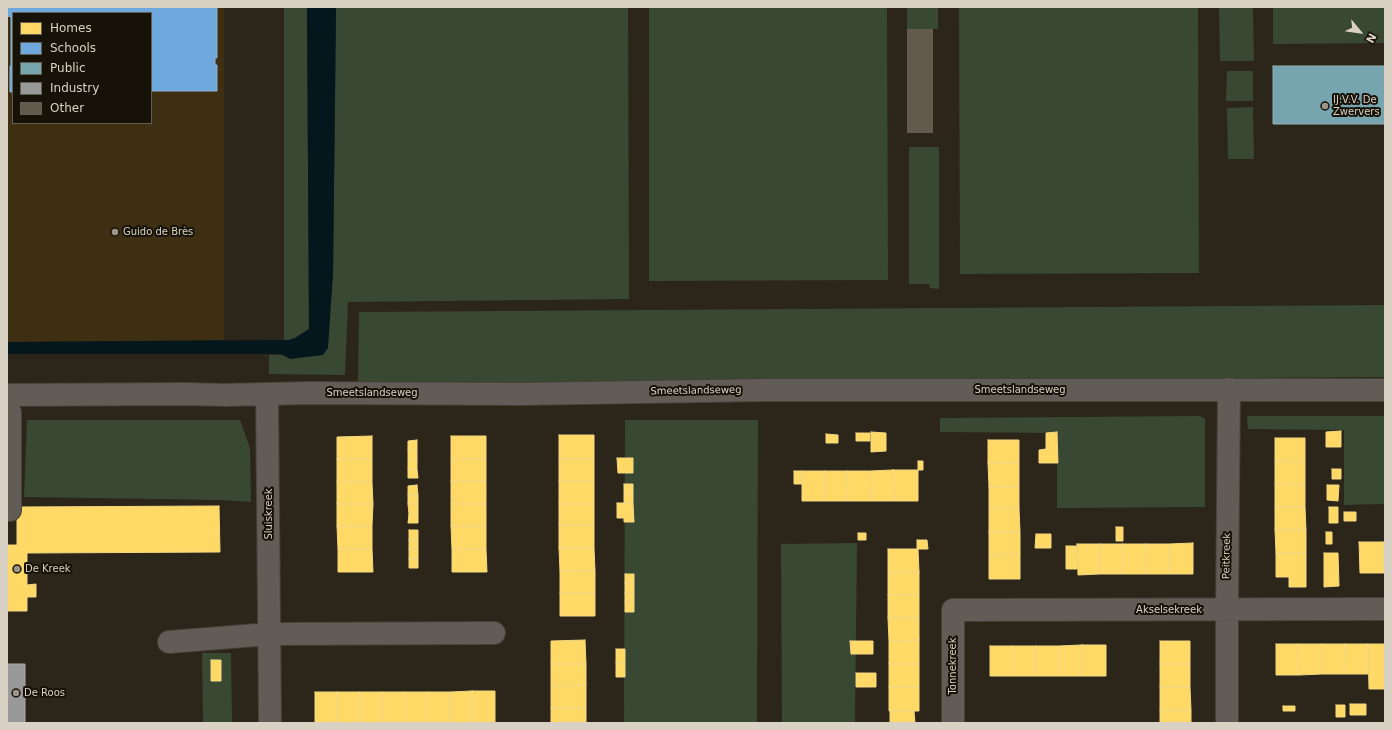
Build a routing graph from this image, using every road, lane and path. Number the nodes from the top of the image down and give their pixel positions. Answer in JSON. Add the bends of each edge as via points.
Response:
{"nodes":[{"id":1,"x":1229,"y":389,"type":"junction"},
{"id":2,"x":1385,"y":390,"type":"edge"},
{"id":3,"x":267,"y":394,"type":"junction"},
{"id":4,"x":7,"y":395,"type":"edge"},
{"id":5,"x":7,"y":404,"type":"edge"},
{"id":6,"x":7,"y":510,"type":"edge"},
{"id":7,"x":1385,"y":609,"type":"edge"},
{"id":8,"x":952,"y":610,"type":"joint"},
{"id":9,"x":1226,"y":610,"type":"junction"},
{"id":10,"x":494,"y":633,"type":"dead end"},
{"id":11,"x":269,"y":634,"type":"junction"},
{"id":12,"x":169,"y":642,"type":"dead end"},
{"id":13,"x":270,"y":723,"type":"edge"},
{"id":14,"x":953,"y":723,"type":"edge"},
{"id":15,"x":1227,"y":723,"type":"edge"}],
"edges":[{"from":1,"to":2,"type":"street","name":"Smeetslandseweg"},
{"from":1,"to":3,"type":"street","name":"Smeetslandseweg"},
{"from":1,"to":9,"type":"street","name":"Peitkreek"},
{"from":3,"to":4,"type":"street","name":"Smeetslandseweg"},
{"from":3,"to":11,"type":"street","name":"Sluiskreek"},
{"from":5,"to":6,"type":"street","via":[[10,412],[10,510]]},
{"from":7,"to":9,"type":"street","name":"Akselsekreek"},
{"from":8,"to":9,"type":"street","name":"Akselsekreek"},
{"from":8,"to":14,"type":"street","name":"Tonnekreek"},
{"from":9,"to":15,"type":"street","name":"Peitkreek"},
{"from":10,"to":11,"type":"street"},
{"from":11,"to":12,"type":"street"},
{"from":11,"to":13,"type":"street","name":"Sluiskreek"}]}
